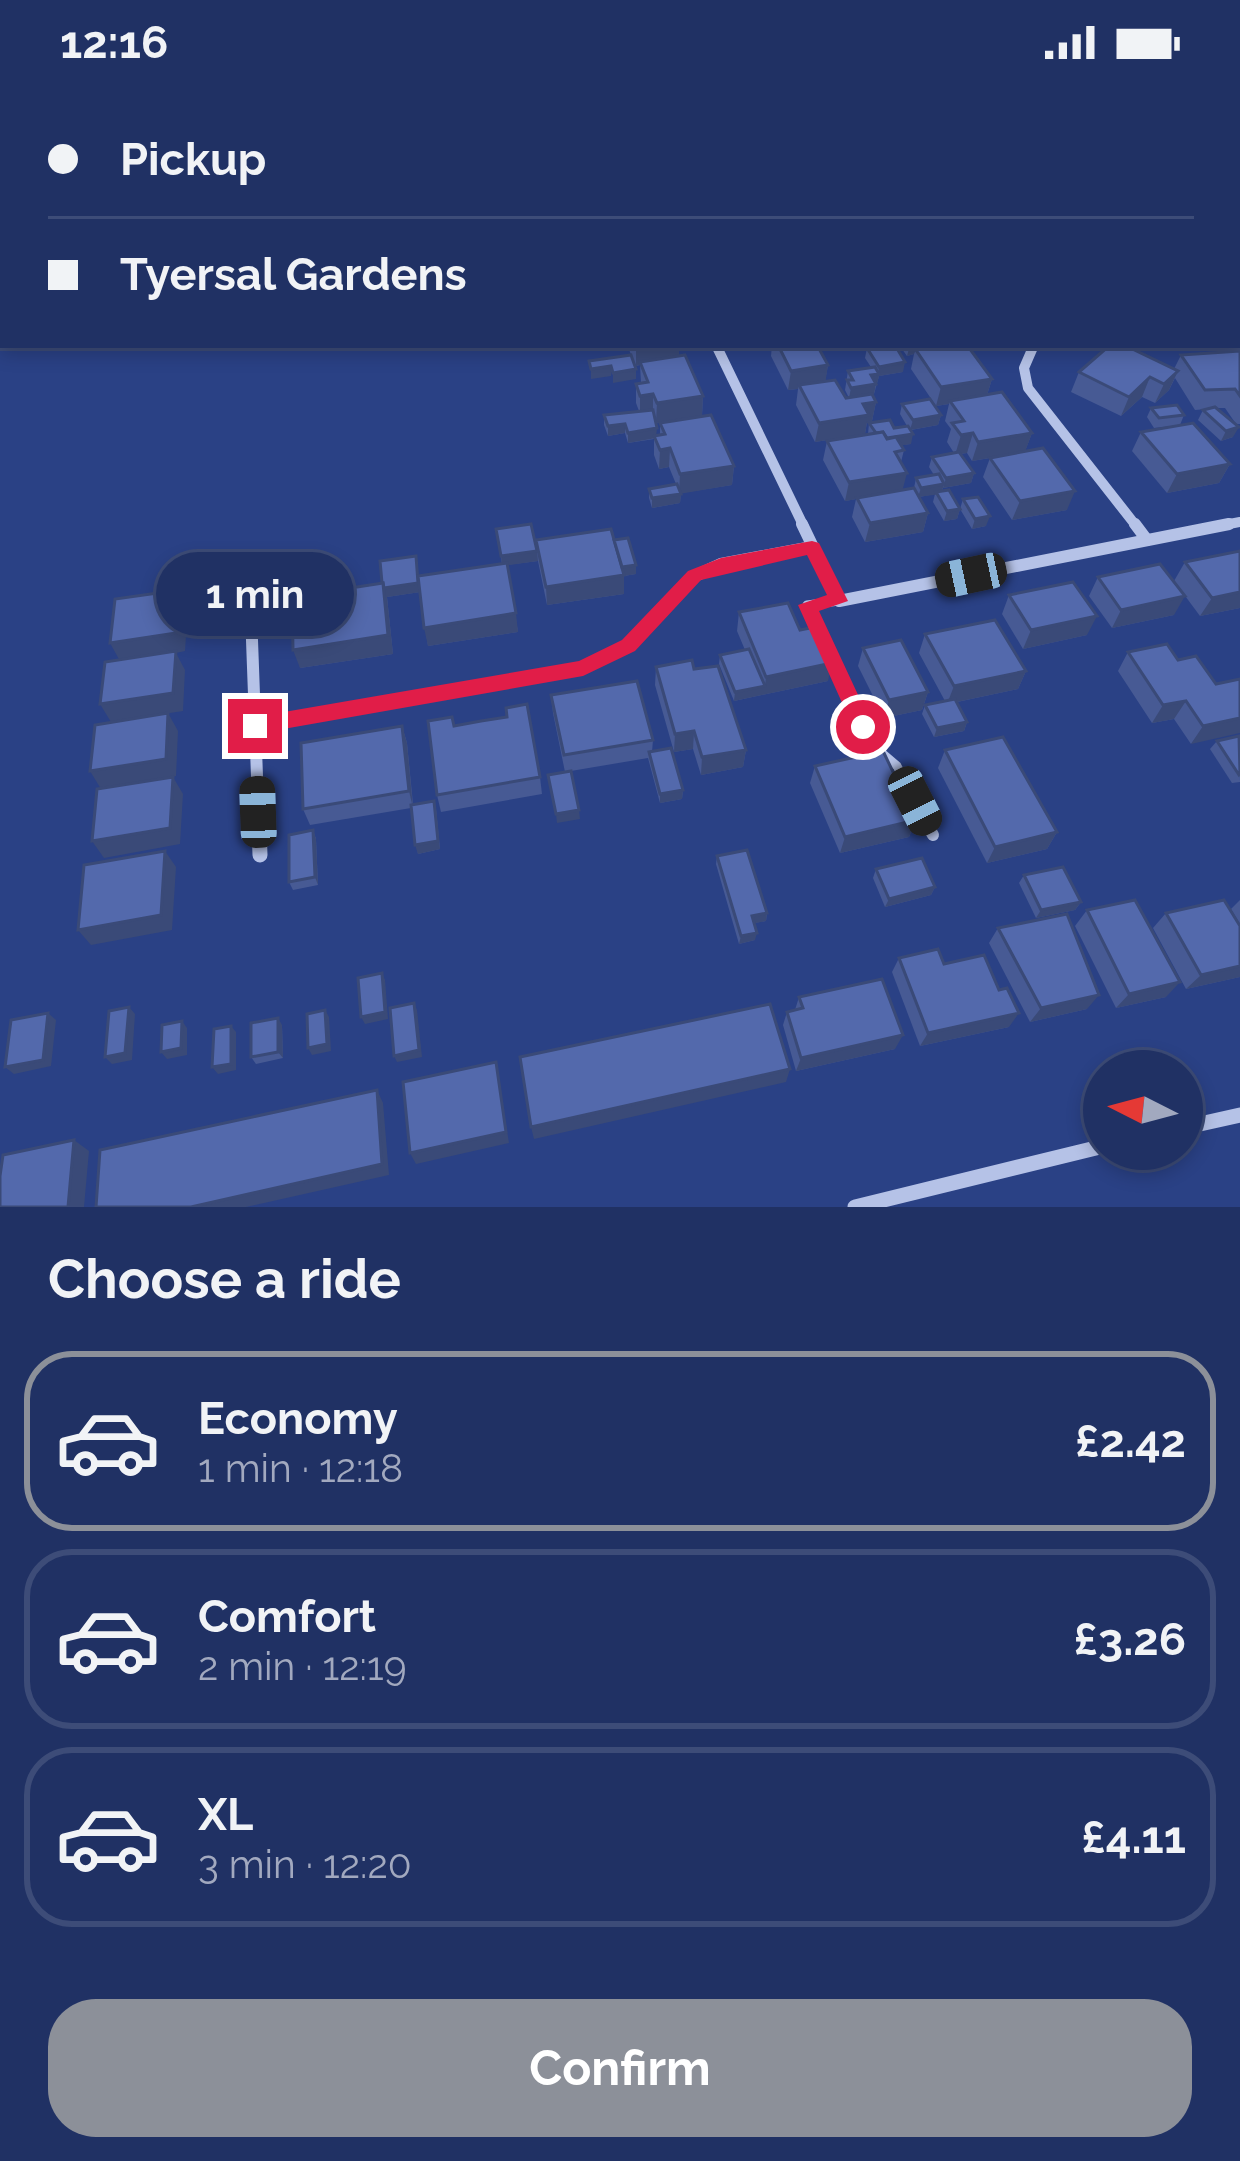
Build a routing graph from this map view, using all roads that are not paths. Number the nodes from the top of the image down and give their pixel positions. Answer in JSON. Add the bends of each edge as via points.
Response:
{"nodes":[{"id":1,"x":717,"y":348,"type":"edge"},
{"id":2,"x":1033,"y":348,"type":"edge"},
{"id":3,"x":1240,"y":521,"type":"edge"},
{"id":4,"x":1147,"y":540,"type":"junction"},
{"id":5,"x":812,"y":548,"type":"junction"},
{"id":6,"x":839,"y":601,"type":"junction"},
{"id":7,"x":251,"y":613,"type":"dead end"},
{"id":8,"x":255,"y":726,"type":"junction"},
{"id":9,"x":933,"y":835,"type":"dead end"},
{"id":10,"x":260,"y":855,"type":"dead end"},
{"id":11,"x":1240,"y":1115,"type":"edge"},
{"id":12,"x":1203,"y":1123,"type":"edge"},
{"id":13,"x":1083,"y":1151,"type":"edge"},
{"id":14,"x":855,"y":1207,"type":"edge"}],
"edges":[{"from":1,"to":5,"type":"street"},
{"from":2,"to":4,"type":"street","via":[[1024,368],[1028,388]]},
{"from":3,"to":4,"type":"street"},
{"from":4,"to":6,"type":"street"},
{"from":5,"to":6,"type":"street"},
{"from":5,"to":8,"type":"street","via":[[694,575],[628,645],[583,668]]},
{"from":6,"to":9,"type":"lane","via":[[807,605],[870,743],[897,766]]},
{"from":7,"to":8,"type":"street"},
{"from":8,"to":10,"type":"street"},
{"from":11,"to":12,"type":"street"},
{"from":13,"to":14,"type":"street"}]}
